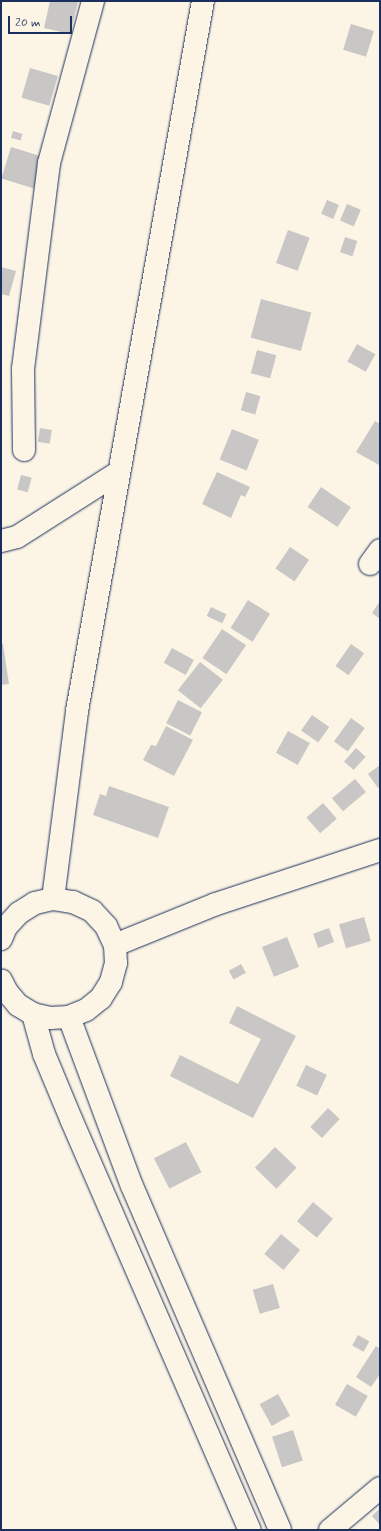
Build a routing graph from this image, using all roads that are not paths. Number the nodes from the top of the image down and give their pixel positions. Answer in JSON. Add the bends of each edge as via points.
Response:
{"nodes":[{"id":1,"x":93,"y":1,"type":"edge"},
{"id":2,"x":203,"y":1,"type":"edge"},
{"id":3,"x":24,"y":450,"type":"dead end"},
{"id":4,"x":119,"y":472,"type":"junction"},
{"id":5,"x":1,"y":540,"type":"edge"},
{"id":6,"x":380,"y":850,"type":"edge"},
{"id":7,"x":53,"y":899,"type":"junction"},
{"id":8,"x":3,"y":927,"type":"edge"},
{"id":9,"x":115,"y":946,"type":"junction"},
{"id":10,"x":3,"y":989,"type":"edge"},
{"id":11,"x":33,"y":1014,"type":"junction"},
{"id":12,"x":68,"y":1017,"type":"junction"},
{"id":13,"x":380,"y":1488,"type":"edge"},
{"id":14,"x":250,"y":1530,"type":"edge"},
{"id":15,"x":280,"y":1530,"type":"edge"},
{"id":16,"x":330,"y":1530,"type":"edge"}],
"edges":[{"from":1,"to":3,"type":"street","via":[[49,164],[23,369]]},
{"from":2,"to":4,"type":"street"},
{"from":4,"to":5,"type":"street","via":[[16,536]]},
{"from":4,"to":7,"type":"street","via":[[77,711]]},
{"from":6,"to":9,"type":"street","via":[[216,904]]},
{"from":7,"to":8,"type":"street","via":[[35,903]]},
{"from":7,"to":9,"type":"street","via":[[74,902],[92,911],[106,926]]},
{"from":9,"to":12,"type":"street","via":[[116,964],[111,982],[101,998],[86,1010]]},
{"from":10,"to":11,"type":"street","via":[[18,1005]]},
{"from":11,"to":12,"type":"street","via":[[50,1018]]},
{"from":11,"to":14,"type":"street","via":[[44,1054],[71,1119]]},
{"from":12,"to":15,"type":"street","via":[[132,1186]]},
{"from":13,"to":16,"type":"street"}]}
